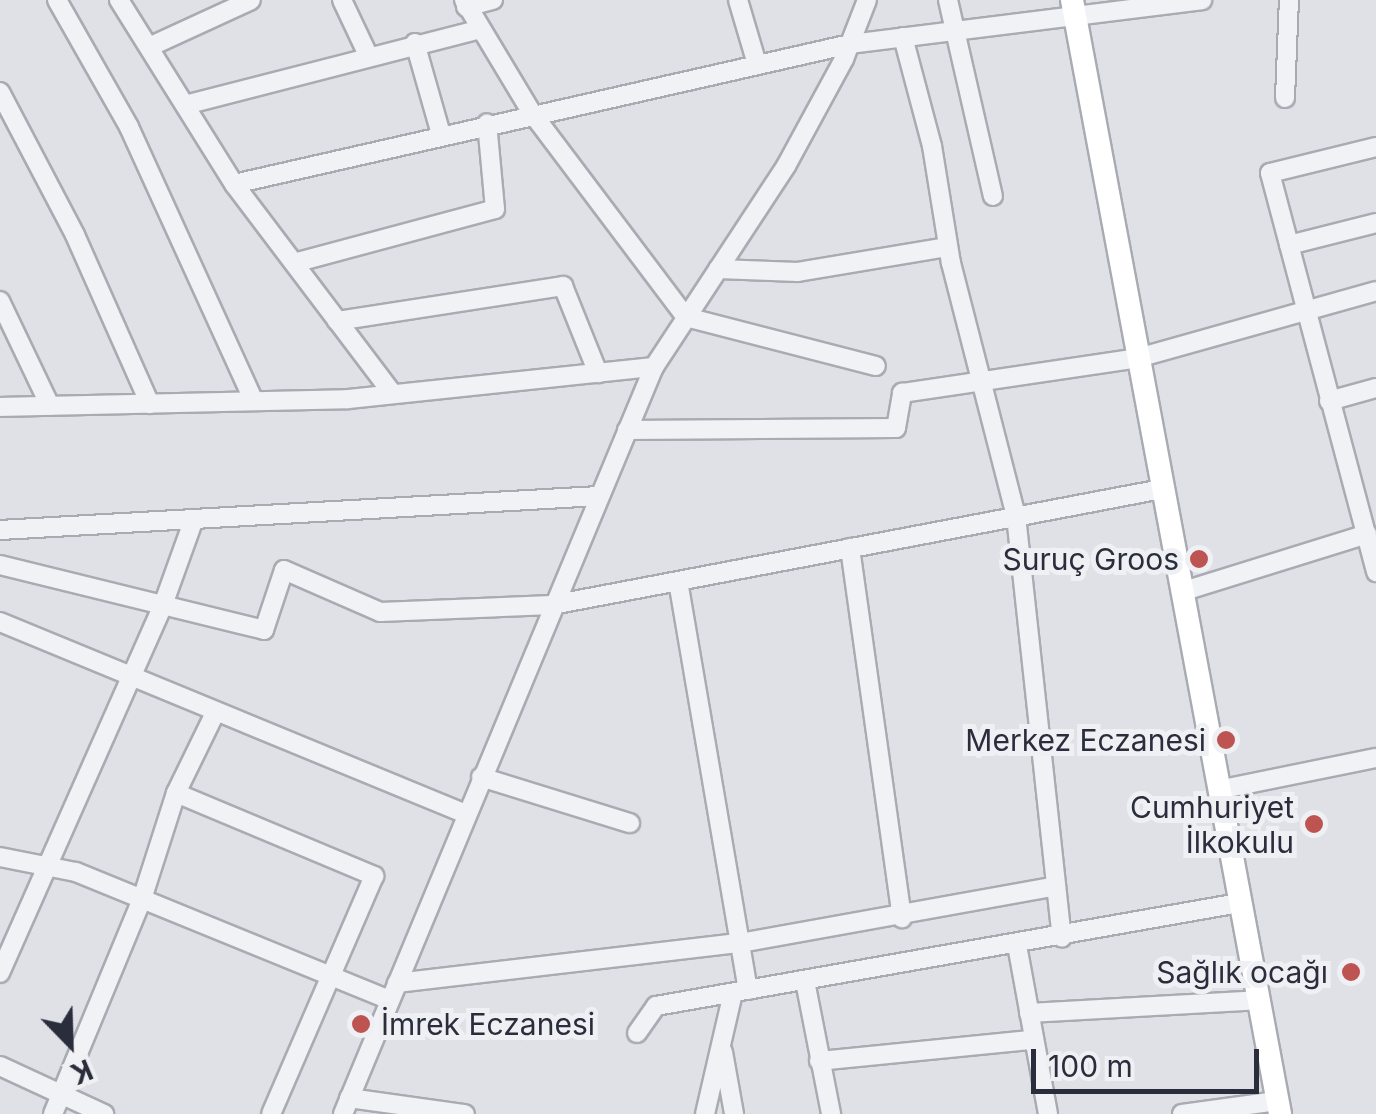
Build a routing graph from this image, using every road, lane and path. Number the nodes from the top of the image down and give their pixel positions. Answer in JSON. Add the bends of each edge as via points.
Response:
{"nodes":[{"id":1,"x":57,"y":0,"type":"edge"},
{"id":2,"x":118,"y":0,"type":"edge"},
{"id":3,"x":251,"y":0,"type":"edge"},
{"id":4,"x":342,"y":0,"type":"edge"},
{"id":5,"x":493,"y":0,"type":"edge"},
{"id":6,"x":738,"y":0,"type":"edge"},
{"id":7,"x":866,"y":0,"type":"edge"},
{"id":8,"x":948,"y":0,"type":"edge"},
{"id":9,"x":1202,"y":0,"type":"edge"},
{"id":10,"x":1288,"y":0,"type":"edge"},
{"id":11,"x":465,"y":4,"type":"edge"},
{"id":12,"x":1074,"y":8,"type":"edge"},
{"id":13,"x":480,"y":29,"type":"junction"},
{"id":14,"x":958,"y":30,"type":"junction"},
{"id":15,"x":903,"y":37,"type":"junction"},
{"id":16,"x":415,"y":43,"type":"junction"},
{"id":17,"x":850,"y":44,"type":"junction"},
{"id":18,"x":149,"y":47,"type":"junction"},
{"id":19,"x":368,"y":56,"type":"junction"},
{"id":20,"x":757,"y":64,"type":"junction"},
{"id":21,"x":0,"y":92,"type":"edge"},
{"id":22,"x":1285,"y":98,"type":"dead end"},
{"id":23,"x":185,"y":104,"type":"junction"},
{"id":24,"x":532,"y":113,"type":"junction"},
{"id":25,"x":488,"y":123,"type":"junction"},
{"id":26,"x":442,"y":134,"type":"junction"},
{"id":27,"x":1376,"y":147,"type":"edge"},
{"id":28,"x":234,"y":184,"type":"junction"},
{"id":29,"x":994,"y":196,"type":"dead end"},
{"id":30,"x":1376,"y":223,"type":"edge"},
{"id":31,"x":1289,"y":245,"type":"junction"},
{"id":32,"x":948,"y":247,"type":"junction"},
{"id":33,"x":294,"y":263,"type":"junction"},
{"id":34,"x":718,"y":270,"type":"junction"},
{"id":35,"x":1376,"y":292,"type":"edge"},
{"id":36,"x":0,"y":301,"type":"edge"},
{"id":37,"x":1304,"y":314,"type":"junction"},
{"id":38,"x":686,"y":317,"type":"junction"},
{"id":39,"x":337,"y":320,"type":"junction"},
{"id":40,"x":1138,"y":358,"type":"junction"},
{"id":41,"x":876,"y":366,"type":"dead end"},
{"id":42,"x":654,"y":367,"type":"junction"},
{"id":43,"x":598,"y":373,"type":"junction"},
{"id":44,"x":980,"y":381,"type":"junction"},
{"id":45,"x":1376,"y":388,"type":"edge"},
{"id":46,"x":393,"y":394,"type":"junction"},
{"id":47,"x":254,"y":401,"type":"junction"},
{"id":48,"x":1329,"y":402,"type":"junction"},
{"id":49,"x":150,"y":404,"type":"junction"},
{"id":50,"x":50,"y":406,"type":"junction"},
{"id":51,"x":0,"y":407,"type":"edge"},
{"id":52,"x":627,"y":430,"type":"junction"},
{"id":53,"x":1162,"y":489,"type":"junction"},
{"id":54,"x":599,"y":496,"type":"junction"},
{"id":55,"x":1367,"y":500,"type":"edge"},
{"id":56,"x":1016,"y":516,"type":"junction"},
{"id":57,"x":194,"y":519,"type":"junction"},
{"id":58,"x":0,"y":530,"type":"edge"},
{"id":59,"x":1366,"y":534,"type":"junction"},
{"id":60,"x":850,"y":548,"type":"junction"},
{"id":61,"x":0,"y":564,"type":"edge"},
{"id":62,"x":1376,"y":572,"type":"edge"},
{"id":63,"x":678,"y":581,"type":"junction"},
{"id":64,"x":1182,"y":592,"type":"junction"},
{"id":65,"x":163,"y":605,"type":"junction"},
{"id":66,"x":552,"y":605,"type":"junction"},
{"id":67,"x":0,"y":622,"type":"edge"},
{"id":68,"x":128,"y":676,"type":"junction"},
{"id":69,"x":215,"y":712,"type":"junction"},
{"id":70,"x":1376,"y":758,"type":"edge"},
{"id":71,"x":481,"y":777,"type":"junction"},
{"id":72,"x":1223,"y":789,"type":"junction"},
{"id":73,"x":176,"y":793,"type":"junction"},
{"id":74,"x":466,"y":814,"type":"junction"},
{"id":75,"x":630,"y":823,"type":"dead end"},
{"id":76,"x":0,"y":856,"type":"edge"},
{"id":77,"x":49,"y":867,"type":"junction"},
{"id":78,"x":1056,"y":886,"type":"junction"},
{"id":79,"x":142,"y":899,"type":"junction"},
{"id":80,"x":1239,"y":903,"type":"junction"},
{"id":81,"x":902,"y":918,"type":"junction"},
{"id":82,"x":1062,"y":937,"type":"junction"},
{"id":83,"x":740,"y":943,"type":"junction"},
{"id":84,"x":1016,"y":945,"type":"junction"},
{"id":85,"x":0,"y":973,"type":"edge"},
{"id":86,"x":330,"y":976,"type":"junction"},
{"id":87,"x":804,"y":980,"type":"junction"},
{"id":88,"x":393,"y":991,"type":"junction"},
{"id":89,"x":741,"y":991,"type":"junction"},
{"id":90,"x":1258,"y":1000,"type":"junction"},
{"id":91,"x":1029,"y":1013,"type":"junction"},
{"id":92,"x":636,"y":1033,"type":"dead end"},
{"id":93,"x":1031,"y":1040,"type":"junction"},
{"id":94,"x":721,"y":1042,"type":"junction"},
{"id":95,"x":819,"y":1061,"type":"junction"},
{"id":96,"x":0,"y":1066,"type":"edge"},
{"id":97,"x":62,"y":1095,"type":"junction"},
{"id":98,"x":346,"y":1106,"type":"edge"},
{"id":99,"x":1278,"y":1107,"type":"edge"},
{"id":100,"x":53,"y":1114,"type":"edge"},
{"id":101,"x":104,"y":1114,"type":"edge"},
{"id":102,"x":271,"y":1114,"type":"edge"},
{"id":103,"x":464,"y":1114,"type":"edge"},
{"id":104,"x":705,"y":1114,"type":"edge"},
{"id":105,"x":734,"y":1114,"type":"edge"},
{"id":106,"x":831,"y":1114,"type":"edge"},
{"id":107,"x":1048,"y":1114,"type":"edge"},
{"id":108,"x":1182,"y":1114,"type":"edge"}],
"edges":[{"from":1,"to":47,"type":"street","via":[[129,127]]},
{"from":2,"to":18,"type":"street"},
{"from":3,"to":18,"type":"street"},
{"from":4,"to":19,"type":"street"},
{"from":5,"to":11,"type":"street"},
{"from":6,"to":20,"type":"street"},
{"from":7,"to":17,"type":"street"},
{"from":8,"to":14,"type":"street"},
{"from":9,"to":12,"type":"street"},
{"from":10,"to":22,"type":"street"},
{"from":11,"to":13,"type":"street"},
{"from":12,"to":14,"type":"street"},
{"from":12,"to":40,"type":"main road"},
{"from":13,"to":16,"type":"street"},
{"from":13,"to":24,"type":"street"},
{"from":14,"to":15,"type":"street"},
{"from":14,"to":29,"type":"street"},
{"from":15,"to":17,"type":"street"},
{"from":15,"to":32,"type":"street","via":[[932,146]]},
{"from":16,"to":19,"type":"street"},
{"from":16,"to":26,"type":"street"},
{"from":17,"to":20,"type":"street"},
{"from":17,"to":34,"type":"street","via":[[786,166]]},
{"from":18,"to":23,"type":"street"},
{"from":19,"to":23,"type":"street"},
{"from":20,"to":24,"type":"street"},
{"from":21,"to":49,"type":"street","via":[[75,234]]},
{"from":23,"to":28,"type":"street"},
{"from":24,"to":25,"type":"street"},
{"from":24,"to":38,"type":"street"},
{"from":25,"to":26,"type":"street"},
{"from":25,"to":33,"type":"street","via":[[495,210]]},
{"from":26,"to":28,"type":"street"},
{"from":27,"to":31,"type":"street","via":[[1270,172]]},
{"from":28,"to":33,"type":"street"},
{"from":30,"to":31,"type":"street"},
{"from":31,"to":37,"type":"street"},
{"from":32,"to":34,"type":"street","via":[[798,272]]},
{"from":32,"to":44,"type":"street"},
{"from":33,"to":39,"type":"street"},
{"from":34,"to":38,"type":"street"},
{"from":35,"to":37,"type":"street"},
{"from":36,"to":50,"type":"street"},
{"from":37,"to":40,"type":"street"},
{"from":37,"to":48,"type":"street"},
{"from":38,"to":41,"type":"street"},
{"from":38,"to":42,"type":"street"},
{"from":39,"to":43,"type":"street","via":[[563,286]]},
{"from":39,"to":46,"type":"street"},
{"from":40,"to":44,"type":"street"},
{"from":40,"to":53,"type":"main road"},
{"from":42,"to":43,"type":"street"},
{"from":42,"to":52,"type":"street"},
{"from":43,"to":46,"type":"street"},
{"from":44,"to":52,"type":"street","via":[[902,392],[896,428]]},
{"from":44,"to":56,"type":"street"},
{"from":45,"to":48,"type":"street"},
{"from":46,"to":47,"type":"street"},
{"from":47,"to":49,"type":"street"},
{"from":48,"to":55,"type":"street"},
{"from":49,"to":50,"type":"street"},
{"from":50,"to":51,"type":"street"},
{"from":52,"to":54,"type":"street"},
{"from":53,"to":56,"type":"street"},
{"from":53,"to":64,"type":"main road"},
{"from":54,"to":57,"type":"street"},
{"from":54,"to":66,"type":"street"},
{"from":55,"to":59,"type":"street"},
{"from":56,"to":60,"type":"street"},
{"from":56,"to":78,"type":"street"},
{"from":57,"to":58,"type":"street"},
{"from":57,"to":65,"type":"street"},
{"from":59,"to":62,"type":"street"},
{"from":59,"to":64,"type":"street"},
{"from":60,"to":63,"type":"street"},
{"from":60,"to":81,"type":"street"},
{"from":61,"to":65,"type":"street"},
{"from":63,"to":66,"type":"street"},
{"from":63,"to":83,"type":"street"},
{"from":64,"to":72,"type":"main road"},
{"from":65,"to":66,"type":"street","via":[[264,630],[284,570],[380,612]]},
{"from":65,"to":68,"type":"street"},
{"from":66,"to":71,"type":"street"},
{"from":67,"to":68,"type":"street"},
{"from":68,"to":69,"type":"street"},
{"from":68,"to":77,"type":"street"},
{"from":69,"to":73,"type":"street"},
{"from":69,"to":74,"type":"street"},
{"from":70,"to":72,"type":"street"},
{"from":71,"to":74,"type":"street"},
{"from":71,"to":75,"type":"street"},
{"from":72,"to":80,"type":"main road"},
{"from":73,"to":79,"type":"street"},
{"from":73,"to":86,"type":"street","via":[[374,876]]},
{"from":74,"to":88,"type":"street"},
{"from":76,"to":77,"type":"street"},
{"from":77,"to":79,"type":"street"},
{"from":77,"to":85,"type":"street"},
{"from":78,"to":81,"type":"street"},
{"from":78,"to":82,"type":"street"},
{"from":79,"to":86,"type":"street"},
{"from":79,"to":97,"type":"street"},
{"from":80,"to":82,"type":"street"},
{"from":80,"to":90,"type":"main road"},
{"from":81,"to":83,"type":"street"},
{"from":82,"to":84,"type":"street"},
{"from":83,"to":88,"type":"street"},
{"from":83,"to":89,"type":"street"},
{"from":84,"to":87,"type":"street"},
{"from":84,"to":91,"type":"street"},
{"from":86,"to":88,"type":"street"},
{"from":86,"to":102,"type":"street"},
{"from":87,"to":89,"type":"street"},
{"from":87,"to":95,"type":"street"},
{"from":88,"to":98,"type":"street"},
{"from":89,"to":92,"type":"street","via":[[656,1006]]},
{"from":89,"to":94,"type":"street"},
{"from":90,"to":91,"type":"street"},
{"from":90,"to":99,"type":"main road"},
{"from":91,"to":93,"type":"street"},
{"from":93,"to":95,"type":"street"},
{"from":93,"to":107,"type":"street"},
{"from":94,"to":104,"type":"street"},
{"from":94,"to":105,"type":"street"},
{"from":95,"to":106,"type":"street"},
{"from":96,"to":97,"type":"street"},
{"from":97,"to":100,"type":"street"},
{"from":97,"to":101,"type":"street"},
{"from":98,"to":103,"type":"street"},
{"from":99,"to":108,"type":"street"}]}
